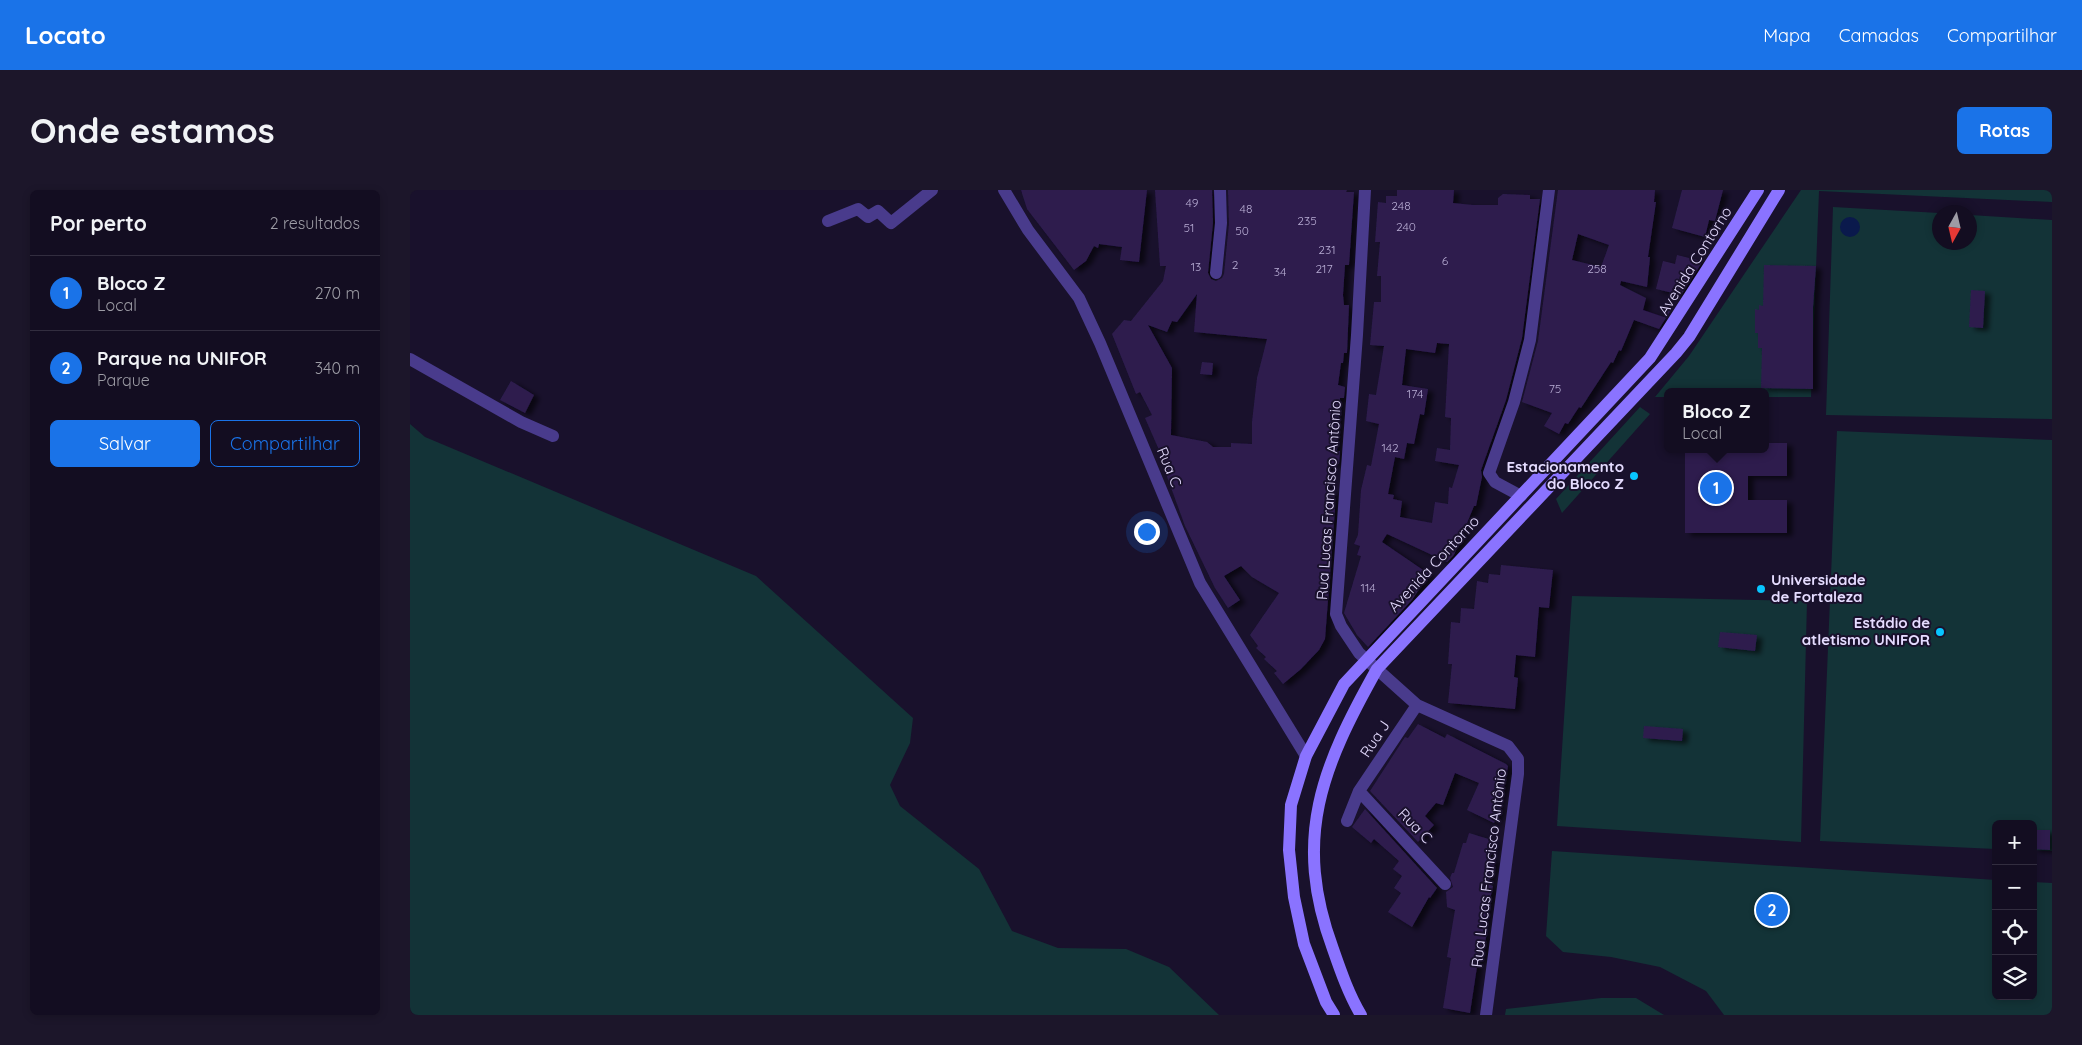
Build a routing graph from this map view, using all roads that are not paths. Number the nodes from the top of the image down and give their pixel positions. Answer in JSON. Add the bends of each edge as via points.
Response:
{"nodes":[{"id":1,"x":932,"y":190,"type":"edge"},
{"id":2,"x":1004,"y":190,"type":"edge"},
{"id":3,"x":1220,"y":190,"type":"edge"},
{"id":4,"x":1365,"y":190,"type":"edge"},
{"id":5,"x":1549,"y":190,"type":"edge"},
{"id":6,"x":1758,"y":190,"type":"edge"},
{"id":7,"x":1779,"y":190,"type":"edge"},
{"id":8,"x":828,"y":221,"type":"dead end"},
{"id":9,"x":1216,"y":272,"type":"dead end"},
{"id":10,"x":410,"y":359,"type":"edge"},
{"id":11,"x":553,"y":436,"type":"dead end"},
{"id":12,"x":1521,"y":496,"type":"junction"},
{"id":13,"x":1366,"y":659,"type":"junction"},
{"id":14,"x":1377,"y":669,"type":"junction"},
{"id":15,"x":1417,"y":705,"type":"junction"},
{"id":16,"x":1306,"y":756,"type":"junction"},
{"id":17,"x":1359,"y":791,"type":"junction"},
{"id":18,"x":1347,"y":821,"type":"dead end"},
{"id":19,"x":1445,"y":884,"type":"dead end"},
{"id":20,"x":1334,"y":1015,"type":"edge"},
{"id":21,"x":1362,"y":1015,"type":"edge"},
{"id":22,"x":1486,"y":1015,"type":"edge"}],
"edges":[{"from":1,"to":8,"type":"street","via":[[891,223],[878,211],[868,217],[858,209]]},
{"from":2,"to":16,"type":"street","name":"Rua C","via":[[1028,230],[1079,298],[1200,583]]},
{"from":3,"to":9,"type":"street","via":[[1221,223]]},
{"from":4,"to":13,"type":"street","name":"Rua Lucas Francisco Antônio","via":[[1336,614]]},
{"from":5,"to":12,"type":"street","via":[[1530,340],[1514,402],[1489,473],[1495,482]]},
{"from":6,"to":12,"type":"street","name":"Avenida Contorno","via":[[1656,351]]},
{"from":7,"to":14,"type":"street","name":"Avenida Contorno","via":[[1676,353]]},
{"from":10,"to":11,"type":"street","via":[[521,422]]},
{"from":12,"to":13,"type":"street","name":"Avenida Contorno"},
{"from":13,"to":14,"type":"street","name":"Rua Lucas Francisco Antônio"},
{"from":13,"to":16,"type":"street","name":"Avenida Contorno","via":[[1344,684]]},
{"from":14,"to":15,"type":"street","name":"Rua Lucas Francisco Antônio"},
{"from":14,"to":21,"type":"street","name":"Avenida Contorno","via":[[1334,754],[1320,792],[1314,821],[1313,860],[1322,920],[1344,981]]},
{"from":15,"to":17,"type":"street","name":"Rua J"},
{"from":15,"to":22,"type":"street","name":"Rua Lucas Francisco Antônio","via":[[1508,746],[1519,766]]},
{"from":16,"to":20,"type":"street","name":"Avenida Contorno","via":[[1291,805],[1289,850],[1294,897],[1304,944]]},
{"from":17,"to":18,"type":"street","name":"Rua J"},
{"from":17,"to":19,"type":"street","name":"Rua C"}]}
